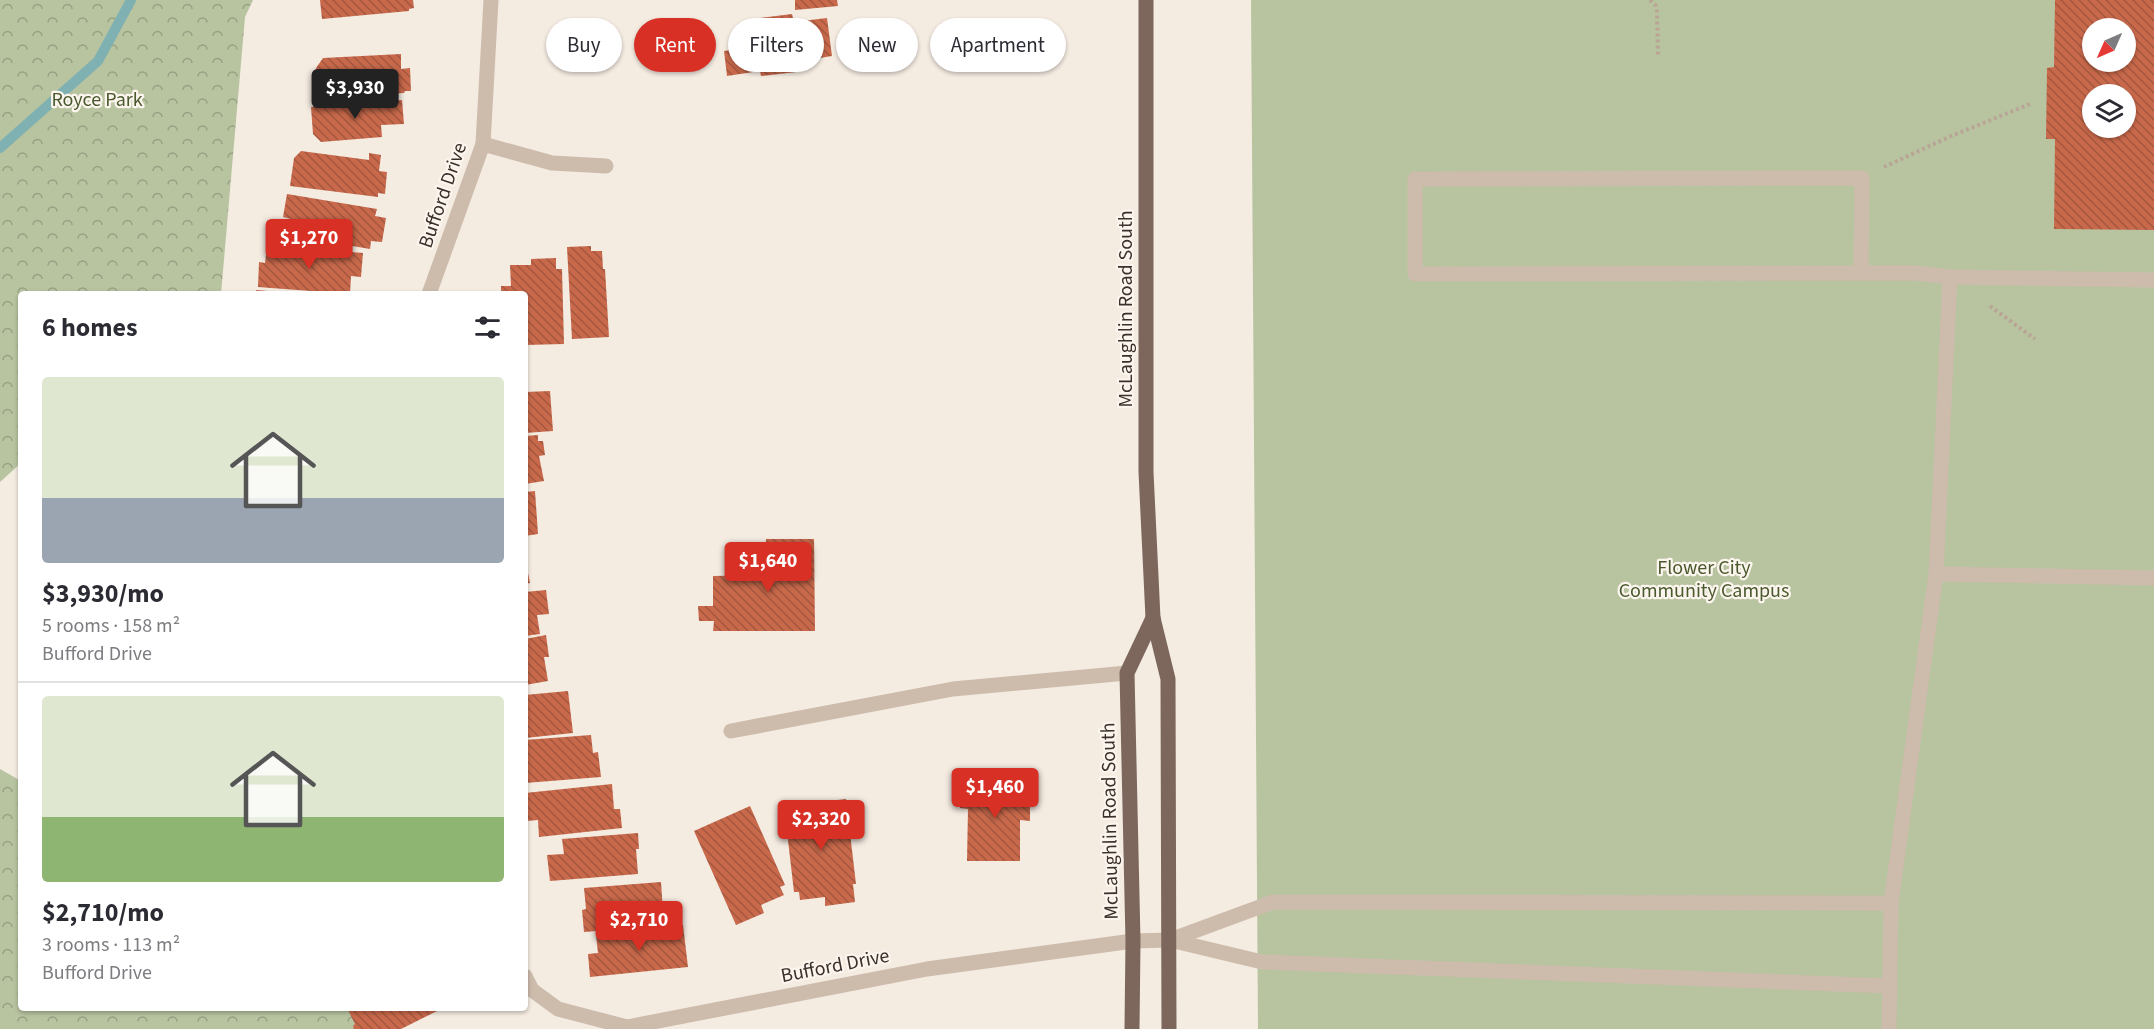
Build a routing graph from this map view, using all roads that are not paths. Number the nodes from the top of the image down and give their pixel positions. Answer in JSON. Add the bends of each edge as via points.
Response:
{"nodes":[{"id":1,"x":491,"y":0,"type":"edge"},
{"id":2,"x":1146,"y":0,"type":"edge"},
{"id":3,"x":483,"y":144,"type":"junction"},
{"id":4,"x":606,"y":166,"type":"dead end"},
{"id":5,"x":1861,"y":273,"type":"junction"},
{"id":6,"x":1950,"y":276,"type":"junction"},
{"id":7,"x":2154,"y":280,"type":"edge"},
{"id":8,"x":430,"y":291,"type":"edge"},
{"id":9,"x":1936,"y":574,"type":"junction"},
{"id":10,"x":2154,"y":578,"type":"edge"},
{"id":11,"x":1153,"y":618,"type":"junction"},
{"id":12,"x":1127,"y":673,"type":"junction"},
{"id":13,"x":731,"y":731,"type":"dead end"},
{"id":14,"x":1891,"y":903,"type":"junction"},
{"id":15,"x":1170,"y":940,"type":"junction"},
{"id":16,"x":1133,"y":941,"type":"junction"},
{"id":17,"x":528,"y":982,"type":"edge"},
{"id":18,"x":1890,"y":986,"type":"junction"},
{"id":19,"x":1132,"y":1029,"type":"edge"},
{"id":20,"x":1169,"y":1029,"type":"edge"},
{"id":21,"x":1889,"y":1029,"type":"edge"}],
"edges":[{"from":1,"to":3,"type":"street","name":"Bufford Drive"},
{"from":2,"to":11,"type":"main road","name":"McLaughlin Road South","via":[[1146,472]]},
{"from":3,"to":4,"type":"street","via":[[552,163]]},
{"from":3,"to":8,"type":"street","name":"Bufford Drive"},
{"from":5,"to":5,"type":"street","via":[[1415,274],[1415,179],[1862,178]]},
{"from":5,"to":6,"type":"street"},
{"from":6,"to":7,"type":"street"},
{"from":6,"to":9,"type":"street"},
{"from":9,"to":10,"type":"street"},
{"from":9,"to":14,"type":"street"},
{"from":11,"to":12,"type":"main road","name":"McLaughlin Road South"},
{"from":11,"to":15,"type":"main road","name":"McLaughlin Road South","via":[[1168,679]]},
{"from":12,"to":13,"type":"street","via":[[953,689]]},
{"from":12,"to":16,"type":"main road","name":"McLaughlin Road South"},
{"from":14,"to":15,"type":"street","via":[[1273,902]]},
{"from":14,"to":18,"type":"street"},
{"from":15,"to":16,"type":"street","name":"Bufford Drive"},
{"from":15,"to":18,"type":"street","via":[[1262,962]]},
{"from":15,"to":20,"type":"main road","name":"McLaughlin Road South"},
{"from":16,"to":17,"type":"street","name":"Bufford Drive","via":[[927,969],[627,1027],[558,1009],[532,990]]},
{"from":16,"to":19,"type":"main road","name":"McLaughlin Road South"},
{"from":18,"to":21,"type":"street"}]}
